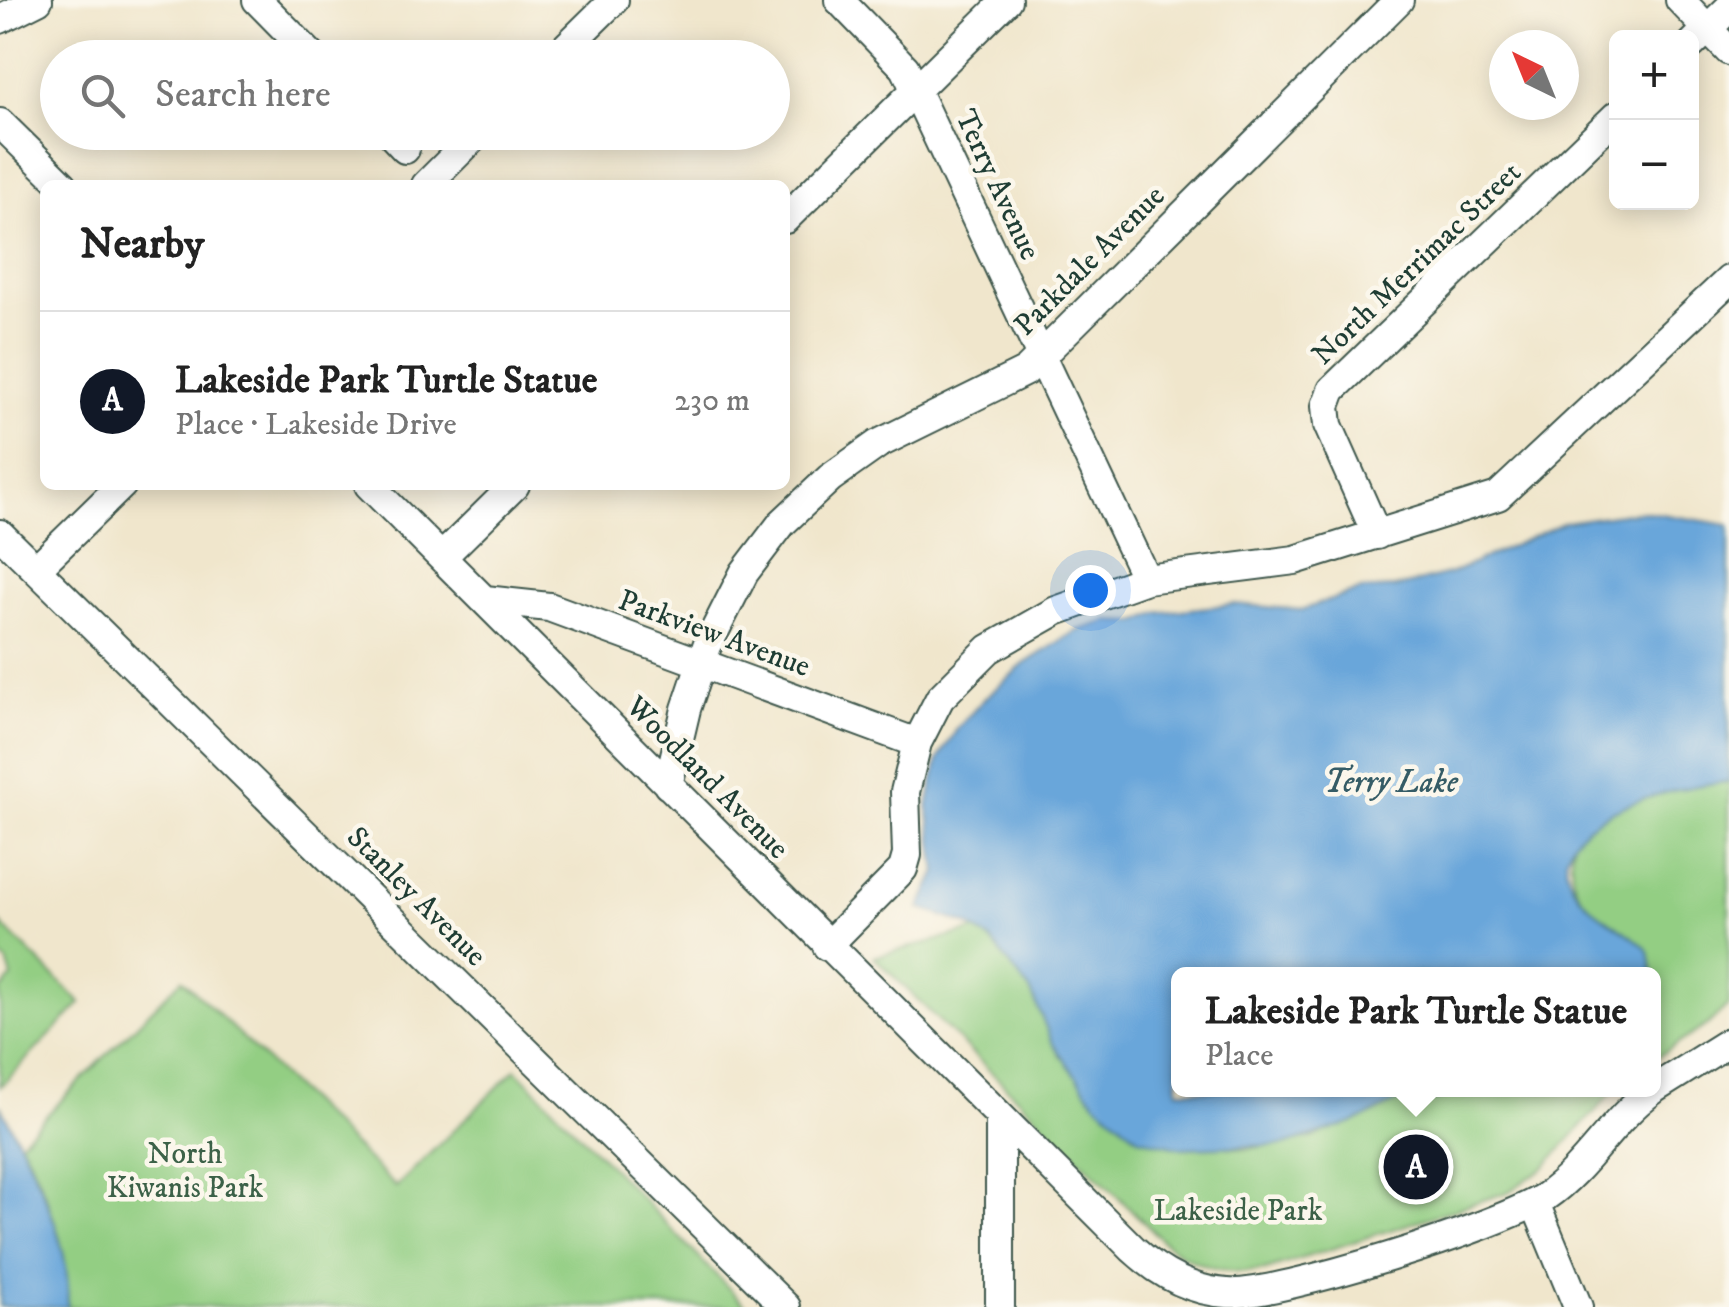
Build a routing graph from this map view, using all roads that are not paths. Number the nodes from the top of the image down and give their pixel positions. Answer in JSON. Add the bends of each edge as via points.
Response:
{"nodes":[{"id":1,"x":38,"y":0,"type":"edge"},
{"id":2,"x":257,"y":0,"type":"edge"},
{"id":3,"x":614,"y":0,"type":"edge"},
{"id":4,"x":839,"y":0,"type":"edge"},
{"id":5,"x":1007,"y":0,"type":"edge"},
{"id":6,"x":1399,"y":0,"type":"edge"},
{"id":7,"x":1680,"y":0,"type":"edge"},
{"id":8,"x":1729,"y":8,"type":"edge"},
{"id":9,"x":0,"y":19,"type":"edge"},
{"id":10,"x":1700,"y":36,"type":"edge"},
{"id":11,"x":296,"y":40,"type":"edge"},
{"id":12,"x":573,"y":40,"type":"edge"},
{"id":13,"x":1729,"y":51,"type":"edge"},
{"id":14,"x":916,"y":90,"type":"junction"},
{"id":15,"x":1612,"y":120,"type":"edge"},
{"id":16,"x":0,"y":123,"type":"edge"},
{"id":17,"x":461,"y":150,"type":"edge"},
{"id":18,"x":59,"y":180,"type":"edge"},
{"id":19,"x":431,"y":180,"type":"edge"},
{"id":20,"x":790,"y":214,"type":"edge"},
{"id":21,"x":1729,"y":280,"type":"edge"},
{"id":22,"x":1040,"y":355,"type":"junction"},
{"id":23,"x":117,"y":490,"type":"edge"},
{"id":24,"x":374,"y":490,"type":"edge"},
{"id":25,"x":510,"y":490,"type":"edge"},
{"id":26,"x":0,"y":534,"type":"edge"},
{"id":27,"x":1377,"y":535,"type":"junction"},
{"id":28,"x":442,"y":557,"type":"junction"},
{"id":29,"x":36,"y":569,"type":"junction"},
{"id":30,"x":1146,"y":579,"type":"junction"},
{"id":31,"x":486,"y":600,"type":"junction"},
{"id":32,"x":700,"y":663,"type":"junction"},
{"id":33,"x":916,"y":744,"type":"junction"},
{"id":34,"x":668,"y":786,"type":"junction"},
{"id":35,"x":828,"y":946,"type":"junction"},
{"id":36,"x":1729,"y":1042,"type":"edge"},
{"id":37,"x":1661,"y":1084,"type":"edge"},
{"id":38,"x":1644,"y":1097,"type":"edge"},
{"id":39,"x":1000,"y":1117,"type":"junction"},
{"id":40,"x":1535,"y":1203,"type":"junction"},
{"id":41,"x":786,"y":1307,"type":"edge"},
{"id":42,"x":1000,"y":1307,"type":"edge"},
{"id":43,"x":1578,"y":1307,"type":"edge"}],
"edges":[{"from":1,"to":9,"type":"street"},
{"from":2,"to":11,"type":"street"},
{"from":3,"to":12,"type":"street"},
{"from":4,"to":14,"type":"street","name":"Terry Avenue","via":[[905,68]]},
{"from":5,"to":14,"type":"street"},
{"from":6,"to":22,"type":"street","name":"Parkdale Avenue"},
{"from":7,"to":10,"type":"street"},
{"from":8,"to":10,"type":"street"},
{"from":10,"to":13,"type":"street"},
{"from":14,"to":20,"type":"street"},
{"from":14,"to":22,"type":"street","name":"Terry Avenue"},
{"from":15,"to":27,"type":"street","name":"North Merrimac Street","via":[[1332,390],[1328,425]]},
{"from":16,"to":18,"type":"street"},
{"from":17,"to":19,"type":"street"},
{"from":21,"to":27,"type":"street","via":[[1508,490]]},
{"from":22,"to":30,"type":"street","name":"Terry Avenue"},
{"from":22,"to":32,"type":"street","name":"Parkdale Avenue","via":[[1026,371],[878,444],[809,496],[744,573]]},
{"from":23,"to":29,"type":"street"},
{"from":24,"to":28,"type":"street","name":"Woodland Avenue"},
{"from":25,"to":28,"type":"street"},
{"from":26,"to":29,"type":"street","name":"Stanley Avenue"},
{"from":27,"to":30,"type":"street","via":[[1282,562]]},
{"from":28,"to":31,"type":"street","name":"Woodland Avenue"},
{"from":29,"to":41,"type":"street","name":"Stanley Avenue"},
{"from":30,"to":33,"type":"street","via":[[1056,611],[989,649],[940,698]]},
{"from":31,"to":32,"type":"street","name":"Parkview Avenue","via":[[548,607]]},
{"from":31,"to":34,"type":"street","name":"Woodland Avenue"},
{"from":32,"to":33,"type":"street","name":"Parkview Avenue"},
{"from":32,"to":34,"type":"street","name":"Parkdale Avenue"},
{"from":33,"to":35,"type":"street","via":[[906,792],[903,870]]},
{"from":34,"to":35,"type":"street","name":"Woodland Avenue"},
{"from":35,"to":39,"type":"street","name":"Woodland Avenue"},
{"from":36,"to":37,"type":"street","name":"Woodland Avenue"},
{"from":38,"to":40,"type":"street","name":"Woodland Avenue"},
{"from":39,"to":40,"type":"street","name":"Woodland Avenue","via":[[1150,1264],[1215,1292],[1280,1288],[1494,1222]]},
{"from":39,"to":42,"type":"street"},
{"from":40,"to":43,"type":"street"}]}
